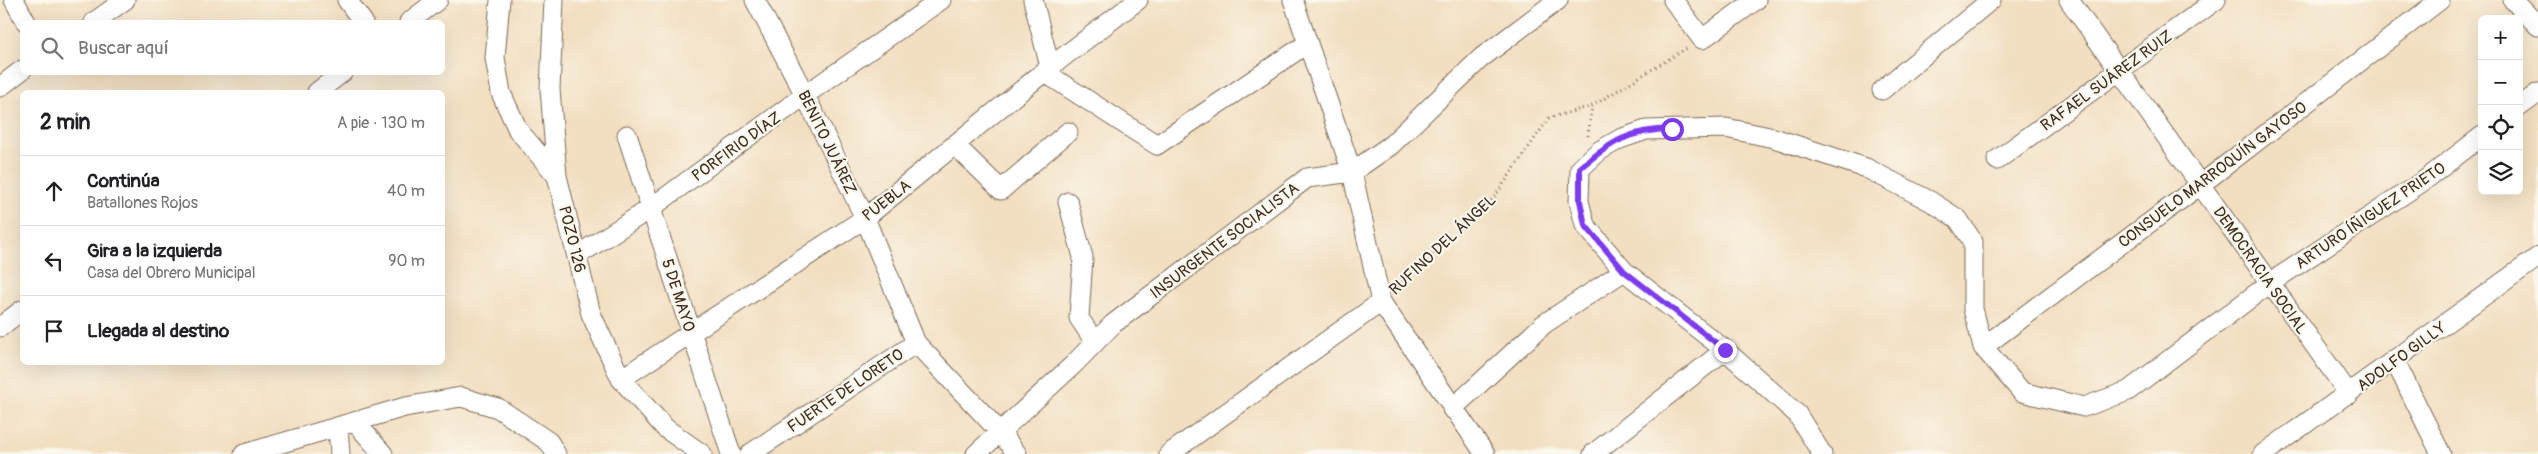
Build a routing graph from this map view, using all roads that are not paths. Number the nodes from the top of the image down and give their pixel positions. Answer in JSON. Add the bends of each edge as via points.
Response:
{"nodes":[{"id":1,"x":14,"y":0,"type":"edge"},
{"id":2,"x":125,"y":0,"type":"edge"},
{"id":3,"x":347,"y":0,"type":"edge"},
{"id":4,"x":438,"y":0,"type":"edge"},
{"id":5,"x":500,"y":0,"type":"edge"},
{"id":6,"x":554,"y":0,"type":"edge"},
{"id":7,"x":755,"y":0,"type":"edge"},
{"id":8,"x":941,"y":0,"type":"edge"},
{"id":9,"x":1033,"y":0,"type":"edge"},
{"id":10,"x":1138,"y":0,"type":"edge"},
{"id":11,"x":1558,"y":0,"type":"edge"},
{"id":12,"x":1673,"y":0,"type":"edge"},
{"id":13,"x":1756,"y":0,"type":"edge"},
{"id":14,"x":1991,"y":0,"type":"edge"},
{"id":15,"x":2069,"y":0,"type":"edge"},
{"id":16,"x":2216,"y":0,"type":"edge"},
{"id":17,"x":2440,"y":0,"type":"edge"},
{"id":18,"x":2513,"y":0,"type":"edge"},
{"id":19,"x":1296,"y":1,"type":"edge"},
{"id":20,"x":25,"y":20,"type":"edge"},
{"id":21,"x":97,"y":20,"type":"edge"},
{"id":22,"x":362,"y":20,"type":"edge"},
{"id":23,"x":412,"y":20,"type":"edge"},
{"id":24,"x":2538,"y":26,"type":"edge"},
{"id":25,"x":1308,"y":43,"type":"junction"},
{"id":26,"x":1047,"y":69,"type":"junction"},
{"id":27,"x":2119,"y":70,"type":"junction"},
{"id":28,"x":20,"y":72,"type":"edge"},
{"id":29,"x":339,"y":75,"type":"edge"},
{"id":30,"x":0,"y":87,"type":"edge"},
{"id":31,"x":320,"y":90,"type":"edge"},
{"id":32,"x":1882,"y":90,"type":"dead end"},
{"id":33,"x":2538,"y":93,"type":"edge"},
{"id":34,"x":805,"y":95,"type":"junction"},
{"id":35,"x":2522,"y":105,"type":"edge"},
{"id":36,"x":1068,"y":132,"type":"dead end"},
{"id":37,"x":628,"y":135,"type":"dead end"},
{"id":38,"x":2478,"y":139,"type":"edge"},
{"id":39,"x":955,"y":145,"type":"junction"},
{"id":40,"x":1997,"y":160,"type":"dead end"},
{"id":41,"x":1352,"y":172,"type":"junction"},
{"id":42,"x":557,"y":176,"type":"junction"},
{"id":43,"x":2200,"y":185,"type":"junction"},
{"id":44,"x":1068,"y":202,"type":"dead end"},
{"id":45,"x":651,"y":208,"type":"junction"},
{"id":46,"x":865,"y":218,"type":"junction"},
{"id":47,"x":578,"y":255,"type":"junction"},
{"id":48,"x":2538,"y":257,"type":"edge"},
{"id":49,"x":1624,"y":271,"type":"junction"},
{"id":50,"x":2270,"y":283,"type":"junction"},
{"id":51,"x":1381,"y":302,"type":"junction"},
{"id":52,"x":20,"y":312,"type":"edge"},
{"id":53,"x":0,"y":327,"type":"edge"},
{"id":54,"x":692,"y":334,"type":"junction"},
{"id":55,"x":1095,"y":342,"type":"junction"},
{"id":56,"x":916,"y":343,"type":"junction"},
{"id":57,"x":1983,"y":347,"type":"junction"},
{"id":58,"x":1725,"y":350,"type":"junction"},
{"id":59,"x":2395,"y":361,"type":"junction"},
{"id":60,"x":621,"y":380,"type":"junction"},
{"id":61,"x":2349,"y":394,"type":"junction"},
{"id":62,"x":1452,"y":409,"type":"junction"},
{"id":63,"x":346,"y":425,"type":"junction"},
{"id":64,"x":1001,"y":433,"type":"junction"},
{"id":65,"x":244,"y":454,"type":"edge"},
{"id":66,"x":340,"y":454,"type":"edge"},
{"id":67,"x":383,"y":454,"type":"edge"},
{"id":68,"x":556,"y":454,"type":"edge"},
{"id":69,"x":702,"y":454,"type":"edge"},
{"id":70,"x":732,"y":454,"type":"edge"},
{"id":71,"x":750,"y":454,"type":"edge"},
{"id":72,"x":976,"y":454,"type":"edge"},
{"id":73,"x":1017,"y":454,"type":"edge"},
{"id":74,"x":1169,"y":454,"type":"edge"},
{"id":75,"x":1485,"y":454,"type":"edge"},
{"id":76,"x":1593,"y":454,"type":"edge"},
{"id":77,"x":1822,"y":454,"type":"edge"},
{"id":78,"x":2263,"y":454,"type":"edge"},
{"id":79,"x":2441,"y":454,"type":"edge"}],
"edges":[{"from":1,"to":20,"type":"street"},
{"from":2,"to":21,"type":"street"},
{"from":3,"to":22,"type":"street"},
{"from":4,"to":23,"type":"street"},
{"from":5,"to":42,"type":"street","name":"POZO 126","via":[[495,58],[502,93],[518,130]]},
{"from":6,"to":42,"type":"street","via":[[550,90]]},
{"from":7,"to":34,"type":"street","name":"BENITO JUÁREZ"},
{"from":8,"to":34,"type":"street","name":"PORFIRIO DÍAZ"},
{"from":9,"to":26,"type":"street"},
{"from":10,"to":26,"type":"street","name":"PUEBLA"},
{"from":11,"to":41,"type":"street","name":"INSURGENTE SOCIALISTA","via":[[1481,58],[1391,144]]},
{"from":12,"to":13,"type":"street","via":[[1702,38]]},
{"from":14,"to":32,"type":"street"},
{"from":15,"to":27,"type":"street","name":"DEMOCRACIA SOCIAL"},
{"from":16,"to":27,"type":"street","name":"RAFAEL SUÁREZ RUIZ"},
{"from":17,"to":43,"type":"street","name":"CONSUELO MARROQUÍN GAYOSO"},
{"from":18,"to":24,"type":"street"},
{"from":19,"to":25,"type":"street"},
{"from":25,"to":26,"type":"street","via":[[1157,145]]},
{"from":25,"to":41,"type":"street"},
{"from":26,"to":39,"type":"street","name":"PUEBLA"},
{"from":27,"to":40,"type":"street","name":"RAFAEL SUÁREZ RUIZ"},
{"from":27,"to":43,"type":"street","name":"DEMOCRACIA SOCIAL"},
{"from":28,"to":30,"type":"street"},
{"from":29,"to":31,"type":"street"},
{"from":33,"to":35,"type":"street"},
{"from":34,"to":45,"type":"street","name":"PORFIRIO DÍAZ"},
{"from":34,"to":46,"type":"street","name":"BENITO JUÁREZ"},
{"from":36,"to":39,"type":"street","via":[[1001,190]]},
{"from":37,"to":45,"type":"street","name":"5 DE MAYO"},
{"from":38,"to":50,"type":"street","name":"ARTURO ÍÑIGUEZ PRIETO","via":[[2425,180]]},
{"from":39,"to":46,"type":"street","name":"PUEBLA"},
{"from":41,"to":51,"type":"street"},
{"from":41,"to":55,"type":"street","name":"INSURGENTE SOCIALISTA","via":[[1307,178],[1120,319]]},
{"from":42,"to":47,"type":"street","name":"POZO 126"},
{"from":43,"to":50,"type":"street","name":"DEMOCRACIA SOCIAL"},
{"from":43,"to":57,"type":"street","name":"CONSUELO MARROQUÍN GAYOSO"},
{"from":44,"to":55,"type":"street","via":[[1083,257],[1079,318]]},
{"from":45,"to":47,"type":"street","name":"PORFIRIO DÍAZ"},
{"from":45,"to":54,"type":"street","name":"5 DE MAYO"},
{"from":46,"to":54,"type":"street","name":"PUEBLA"},
{"from":46,"to":56,"type":"street","name":"BENITO JUÁREZ"},
{"from":47,"to":60,"type":"street","name":"POZO 126","via":[[591,314]]},
{"from":48,"to":59,"type":"street","name":"ADOLFO GILLY"},
{"from":49,"to":57,"type":"street","via":[[1585,225],[1580,201],[1580,168],[1620,139],[1646,130],[1726,128],[1774,138],[1866,168],[1958,219],[1973,242],[1973,309]]},
{"from":49,"to":58,"type":"street"},
{"from":49,"to":62,"type":"street","via":[[1544,324]]},
{"from":50,"to":57,"type":"street","name":"ARTURO ÍÑIGUEZ PRIETO","via":[[2128,391],[2084,407],[2022,392]]},
{"from":50,"to":61,"type":"street","name":"DEMOCRACIA SOCIAL"},
{"from":51,"to":62,"type":"street"},
{"from":51,"to":74,"type":"street","name":"RUFINO DEL ÁNGEL"},
{"from":52,"to":53,"type":"street"},
{"from":54,"to":60,"type":"street","name":"PUEBLA"},
{"from":54,"to":70,"type":"street","name":"5 DE MAYO"},
{"from":55,"to":64,"type":"street","name":"INSURGENTE SOCIALISTA"},
{"from":56,"to":64,"type":"street","name":"BENITO JUÁREZ"},
{"from":56,"to":71,"type":"street","name":"FUERTE DE LORETO"},
{"from":58,"to":76,"type":"street"},
{"from":58,"to":77,"type":"street","via":[[1797,414]]},
{"from":59,"to":61,"type":"street","name":"ADOLFO GILLY"},
{"from":59,"to":79,"type":"street"},
{"from":60,"to":69,"type":"street","name":"POZO 126","via":[[665,428]]},
{"from":61,"to":78,"type":"street","name":"ADOLFO GILLY"},
{"from":62,"to":75,"type":"street"},
{"from":63,"to":65,"type":"street"},
{"from":63,"to":66,"type":"street"},
{"from":63,"to":67,"type":"street"},
{"from":63,"to":68,"type":"street","via":[[405,407],[461,397],[498,408],[549,442]]},
{"from":64,"to":72,"type":"street","name":"INSURGENTE SOCIALISTA"},
{"from":64,"to":73,"type":"street","name":"BENITO JUÁREZ"}]}
